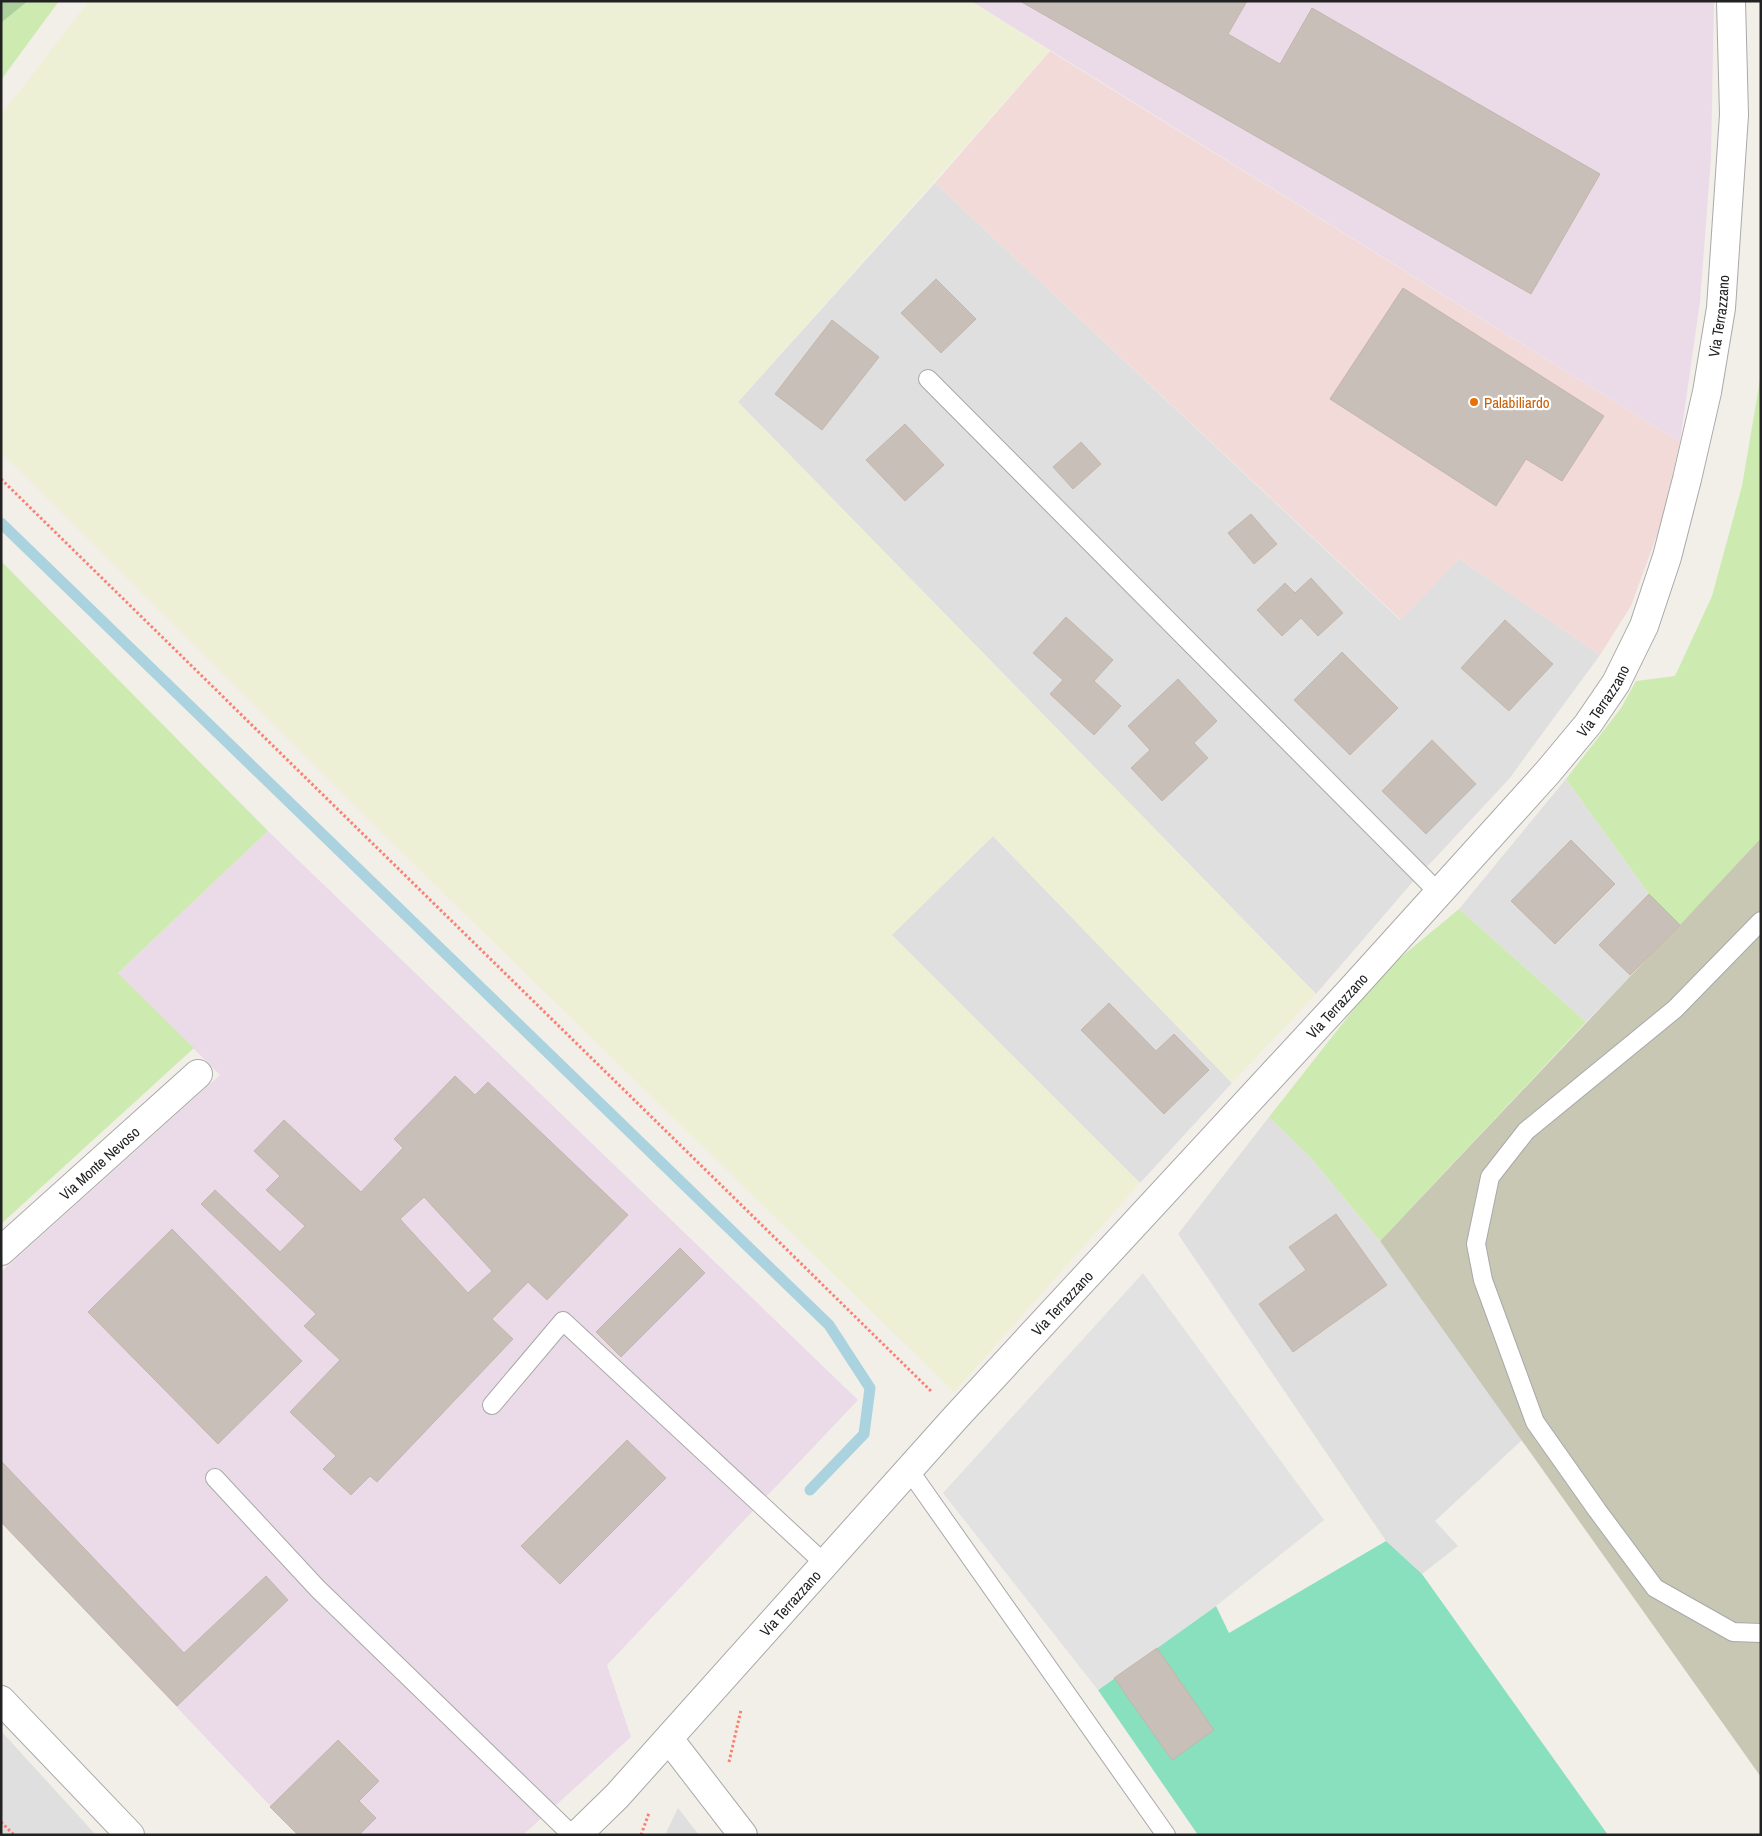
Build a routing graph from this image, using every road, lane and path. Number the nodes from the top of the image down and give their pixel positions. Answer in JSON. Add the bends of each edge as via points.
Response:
{"nodes":[{"id":1,"x":1731,"y":1,"type":"edge"},
{"id":2,"x":928,"y":379,"type":"dead end"},
{"id":3,"x":1,"y":479,"type":"edge"},
{"id":4,"x":1439,"y":893,"type":"junction"},
{"id":5,"x":1761,"y":921,"type":"edge"},
{"id":6,"x":198,"y":1074,"type":"dead end"},
{"id":7,"x":1,"y":1250,"type":"edge"},
{"id":8,"x":492,"y":1405,"type":"dead end"},
{"id":9,"x":957,"y":1416,"type":"junction"},
{"id":10,"x":909,"y":1470,"type":"junction"},
{"id":11,"x":215,"y":1478,"type":"dead end"},
{"id":12,"x":825,"y":1564,"type":"junction"},
{"id":13,"x":1761,"y":1633,"type":"edge"},
{"id":14,"x":1,"y":1700,"type":"edge"},
{"id":15,"x":743,"y":1702,"type":"dead end"},
{"id":16,"x":669,"y":1738,"type":"junction"},
{"id":17,"x":727,"y":1769,"type":"dead end"},
{"id":18,"x":1,"y":1822,"type":"edge"},
{"id":19,"x":14,"y":1835,"type":"edge"},
{"id":20,"x":130,"y":1835,"type":"edge"},
{"id":21,"x":572,"y":1835,"type":"edge"},
{"id":22,"x":577,"y":1835,"type":"edge"},
{"id":23,"x":743,"y":1835,"type":"edge"},
{"id":24,"x":1166,"y":1835,"type":"edge"}],
"edges":[{"from":1,"to":4,"type":"street","name":"Via Terrazzano","via":[[1734,115],[1722,308],[1707,392],[1667,557],[1644,626],[1611,691],[1548,772]]},
{"from":2,"to":4,"type":"lane"},
{"from":3,"to":9,"type":"path"},
{"from":4,"to":9,"type":"street","name":"Via Terrazzano"},
{"from":5,"to":13,"type":"lane","via":[[1676,1009],[1526,1131],[1490,1177],[1476,1244],[1483,1280],[1536,1422],[1597,1510],[1655,1588],[1733,1632]]},
{"from":6,"to":7,"type":"street","name":"Via Monte Nevoso"},
{"from":8,"to":12,"type":"lane","via":[[563,1321]]},
{"from":9,"to":10,"type":"street","name":"Via Terrazzano"},
{"from":10,"to":12,"type":"street","name":"Via Terrazzano"},
{"from":10,"to":24,"type":"lane"},
{"from":11,"to":21,"type":"lane","via":[[318,1589]]},
{"from":12,"to":16,"type":"street","name":"Via Terrazzano"},
{"from":14,"to":20,"type":"street"},
{"from":15,"to":17,"type":"path"},
{"from":16,"to":22,"type":"street","name":"Via Terrazzano"},
{"from":16,"to":23,"type":"street"},
{"from":18,"to":19,"type":"path"}]}
